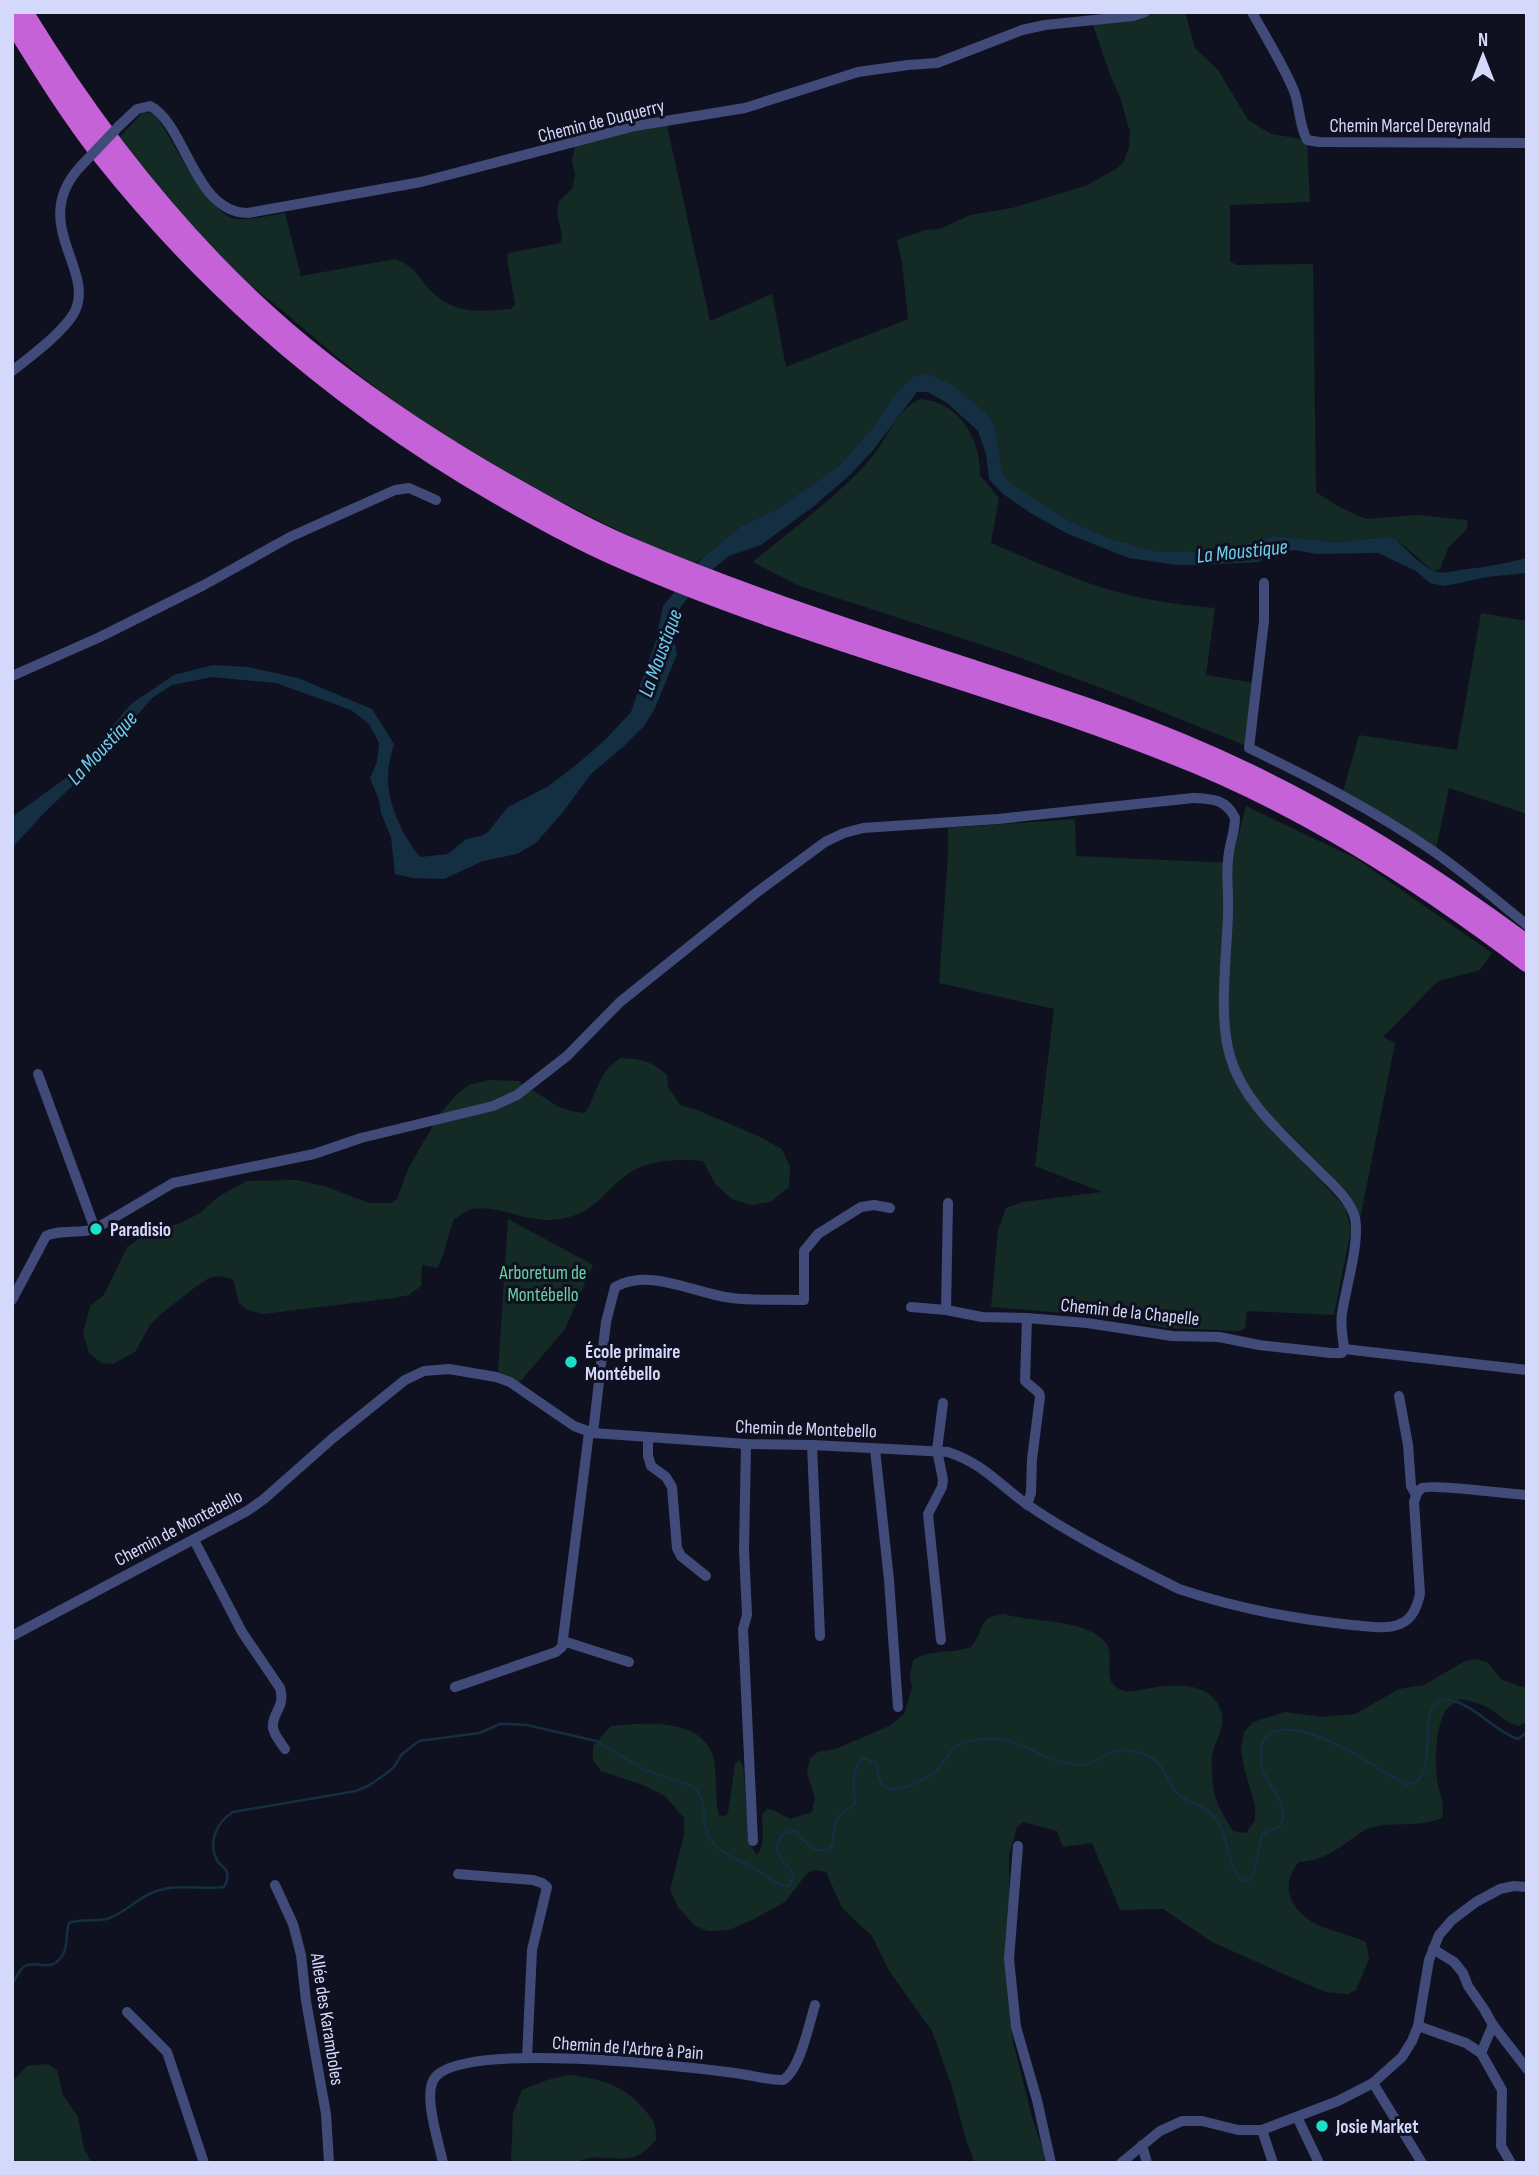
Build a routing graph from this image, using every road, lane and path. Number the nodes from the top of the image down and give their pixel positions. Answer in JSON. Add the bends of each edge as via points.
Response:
{"nodes":[{"id":1,"x":24,"y":12,"type":"edge"},
{"id":2,"x":1145,"y":12,"type":"edge"},
{"id":3,"x":1252,"y":12,"type":"edge"},
{"id":4,"x":12,"y":22,"type":"edge"},
{"id":5,"x":1527,"y":143,"type":"edge"},
{"id":6,"x":12,"y":372,"type":"edge"},
{"id":7,"x":436,"y":500,"type":"dead end"},
{"id":8,"x":675,"y":573,"type":"junction"},
{"id":9,"x":1264,"y":583,"type":"dead end"},
{"id":10,"x":712,"y":588,"type":"junction"},
{"id":11,"x":12,"y":676,"type":"edge"},
{"id":12,"x":1527,"y":925,"type":"edge"},
{"id":13,"x":1527,"y":944,"type":"edge"},
{"id":14,"x":1527,"y":963,"type":"edge"},
{"id":15,"x":38,"y":1074,"type":"dead end"},
{"id":16,"x":948,"y":1203,"type":"dead end"},
{"id":17,"x":890,"y":1208,"type":"dead end"},
{"id":18,"x":95,"y":1229,"type":"junction"},
{"id":19,"x":12,"y":1300,"type":"edge"},
{"id":20,"x":911,"y":1307,"type":"dead end"},
{"id":21,"x":946,"y":1310,"type":"junction"},
{"id":22,"x":1027,"y":1318,"type":"junction"},
{"id":23,"x":1344,"y":1349,"type":"junction"},
{"id":24,"x":1527,"y":1370,"type":"edge"},
{"id":25,"x":1399,"y":1396,"type":"dead end"},
{"id":26,"x":943,"y":1403,"type":"dead end"},
{"id":27,"x":591,"y":1433,"type":"junction"},
{"id":28,"x":648,"y":1437,"type":"junction"},
{"id":29,"x":746,"y":1444,"type":"junction"},
{"id":30,"x":812,"y":1445,"type":"junction"},
{"id":31,"x":875,"y":1449,"type":"junction"},
{"id":32,"x":937,"y":1450,"type":"junction"},
{"id":33,"x":1416,"y":1495,"type":"junction"},
{"id":34,"x":1527,"y":1495,"type":"edge"},
{"id":35,"x":1027,"y":1505,"type":"junction"},
{"id":36,"x":194,"y":1540,"type":"junction"},
{"id":37,"x":706,"y":1576,"type":"dead end"},
{"id":38,"x":12,"y":1636,"type":"edge"},
{"id":39,"x":820,"y":1636,"type":"dead end"},
{"id":40,"x":941,"y":1640,"type":"dead end"},
{"id":41,"x":563,"y":1642,"type":"junction"},
{"id":42,"x":629,"y":1662,"type":"dead end"},
{"id":43,"x":455,"y":1687,"type":"dead end"},
{"id":44,"x":898,"y":1707,"type":"dead end"},
{"id":45,"x":285,"y":1749,"type":"dead end"},
{"id":46,"x":754,"y":1841,"type":"dead end"},
{"id":47,"x":1018,"y":1846,"type":"dead end"},
{"id":48,"x":458,"y":1874,"type":"dead end"},
{"id":49,"x":275,"y":1885,"type":"dead end"},
{"id":50,"x":1527,"y":1887,"type":"edge"},
{"id":51,"x":1433,"y":1949,"type":"junction"},
{"id":52,"x":815,"y":2006,"type":"dead end"},
{"id":53,"x":127,"y":2012,"type":"dead end"},
{"id":54,"x":1493,"y":2025,"type":"junction"},
{"id":55,"x":1418,"y":2026,"type":"junction"},
{"id":56,"x":1481,"y":2053,"type":"junction"},
{"id":57,"x":527,"y":2058,"type":"junction"},
{"id":58,"x":1527,"y":2069,"type":"edge"},
{"id":59,"x":1373,"y":2083,"type":"junction"},
{"id":60,"x":1297,"y":2117,"type":"junction"},
{"id":61,"x":1262,"y":2130,"type":"junction"},
{"id":62,"x":1142,"y":2145,"type":"junction"},
{"id":63,"x":204,"y":2163,"type":"edge"},
{"id":64,"x":329,"y":2163,"type":"edge"},
{"id":65,"x":443,"y":2163,"type":"edge"},
{"id":66,"x":1051,"y":2163,"type":"edge"},
{"id":67,"x":1121,"y":2163,"type":"edge"},
{"id":68,"x":1147,"y":2163,"type":"edge"},
{"id":69,"x":1273,"y":2163,"type":"edge"},
{"id":70,"x":1319,"y":2163,"type":"edge"},
{"id":71,"x":1422,"y":2163,"type":"edge"},
{"id":72,"x":1511,"y":2163,"type":"edge"}],
"edges":[{"from":1,"to":8,"type":"highway","via":[[72,89],[134,171],[252,298],[321,359],[468,460]]},
{"from":2,"to":6,"type":"street","name":"Chemin de Duquerry","bridge":true,"via":[[1022,30],[937,63],[858,72],[745,108],[635,127],[421,182],[248,213],[226,207],[208,191],[159,110],[150,106],[137,109],[80,167],[65,190],[60,220],[78,285],[77,306],[69,320]]},
{"from":3,"to":5,"type":"street","name":"Chemin Marcel Dereynald","via":[[1294,92],[1307,139]]},
{"from":4,"to":8,"type":"highway","via":[[58,96],[135,196],[243,310],[311,369],[384,425],[542,521],[617,558]]},
{"from":7,"to":11,"type":"street","via":[[409,488],[395,490],[290,537],[112,631]]},
{"from":8,"to":10,"type":"highway"},
{"from":9,"to":12,"type":"street","via":[[1250,748],[1313,779],[1432,850]]},
{"from":10,"to":13,"type":"highway","via":[[876,637],[1182,742],[1275,784],[1373,838]]},
{"from":10,"to":14,"type":"highway","via":[[1176,756],[1264,796],[1365,850]]},
{"from":15,"to":18,"type":"street"},
{"from":16,"to":21,"type":"street"},
{"from":17,"to":27,"type":"street","via":[[861,1208],[818,1234],[804,1251],[804,1300],[732,1298],[645,1279],[615,1287]]},
{"from":18,"to":19,"type":"street","via":[[46,1236]]},
{"from":18,"to":23,"type":"street","via":[[173,1183],[314,1154],[494,1106],[517,1095],[568,1056],[620,1002],[756,893],[844,832],[1214,799],[1226,804],[1235,818],[1227,868],[1225,982],[1230,1054],[1247,1094],[1340,1192],[1354,1215],[1356,1236],[1341,1327]]},
{"from":20,"to":21,"type":"street","name":"Chemin de la Chapelle"},
{"from":21,"to":22,"type":"street","name":"Chemin de la Chapelle"},
{"from":22,"to":23,"type":"street","name":"Chemin de la Chapelle","via":[[1172,1336],[1219,1336],[1331,1353]]},
{"from":22,"to":35,"type":"street","via":[[1025,1381],[1040,1397]]},
{"from":23,"to":24,"type":"street","name":"Chemin de la Chapelle"},
{"from":25,"to":33,"type":"street","name":"Chemin de Montebello"},
{"from":26,"to":32,"type":"street"},
{"from":27,"to":28,"type":"street","name":"Chemin de Montebello"},
{"from":27,"to":36,"type":"street","name":"Chemin de Montebello","via":[[503,1380],[467,1371],[424,1371],[405,1380],[264,1499]]},
{"from":27,"to":41,"type":"street"},
{"from":28,"to":29,"type":"street","name":"Chemin de Montebello"},
{"from":28,"to":37,"type":"street","via":[[651,1466],[672,1487],[677,1548]]},
{"from":29,"to":30,"type":"street","name":"Chemin de Montebello"},
{"from":29,"to":46,"type":"street","via":[[747,1615],[743,1629]]},
{"from":30,"to":31,"type":"street","name":"Chemin de Montebello"},
{"from":30,"to":39,"type":"street"},
{"from":31,"to":32,"type":"street","name":"Chemin de Montebello"},
{"from":31,"to":44,"type":"street"},
{"from":32,"to":35,"type":"street","name":"Chemin de Montebello","via":[[979,1465]]},
{"from":32,"to":40,"type":"street","via":[[943,1480],[928,1514]]},
{"from":33,"to":34,"type":"street","via":[[1434,1485]]},
{"from":33,"to":35,"type":"street","name":"Chemin de Montebello","via":[[1420,1594],[1410,1618],[1385,1627],[1307,1619],[1205,1598],[1150,1574]]},
{"from":36,"to":38,"type":"street","name":"Chemin de Montebello"},
{"from":36,"to":45,"type":"street","via":[[242,1632],[279,1688],[283,1698],[273,1727]]},
{"from":41,"to":42,"type":"street"},
{"from":41,"to":43,"type":"street","via":[[556,1653]]},
{"from":47,"to":66,"type":"street","via":[[1009,1959],[1016,2026]]},
{"from":48,"to":57,"type":"street","via":[[533,1880],[547,1887],[532,1950]]},
{"from":49,"to":64,"type":"street","name":"Allée des Karamboles","via":[[301,1955],[326,2114]]},
{"from":50,"to":51,"type":"street","via":[[1500,1889],[1476,1902],[1452,1920]]},
{"from":51,"to":54,"type":"street","via":[[1463,1973]]},
{"from":51,"to":55,"type":"street"},
{"from":52,"to":57,"type":"street","name":"Chemin de l'Arbre à Pain","via":[[796,2064],[783,2080],[581,2058]]},
{"from":53,"to":63,"type":"street","via":[[167,2052]]},
{"from":54,"to":56,"type":"street"},
{"from":54,"to":58,"type":"street"},
{"from":55,"to":56,"type":"street"},
{"from":55,"to":59,"type":"street","via":[[1402,2057]]},
{"from":56,"to":72,"type":"street","via":[[1502,2090],[1501,2146]]},
{"from":57,"to":65,"type":"street","name":"Chemin de l'Arbre à Pain","via":[[463,2064],[435,2078],[430,2101]]},
{"from":59,"to":60,"type":"street"},
{"from":59,"to":71,"type":"street"},
{"from":60,"to":61,"type":"street"},
{"from":60,"to":70,"type":"street"},
{"from":61,"to":62,"type":"street","via":[[1182,2121]]},
{"from":61,"to":69,"type":"street"},
{"from":62,"to":67,"type":"street"},
{"from":62,"to":68,"type":"street"}]}
